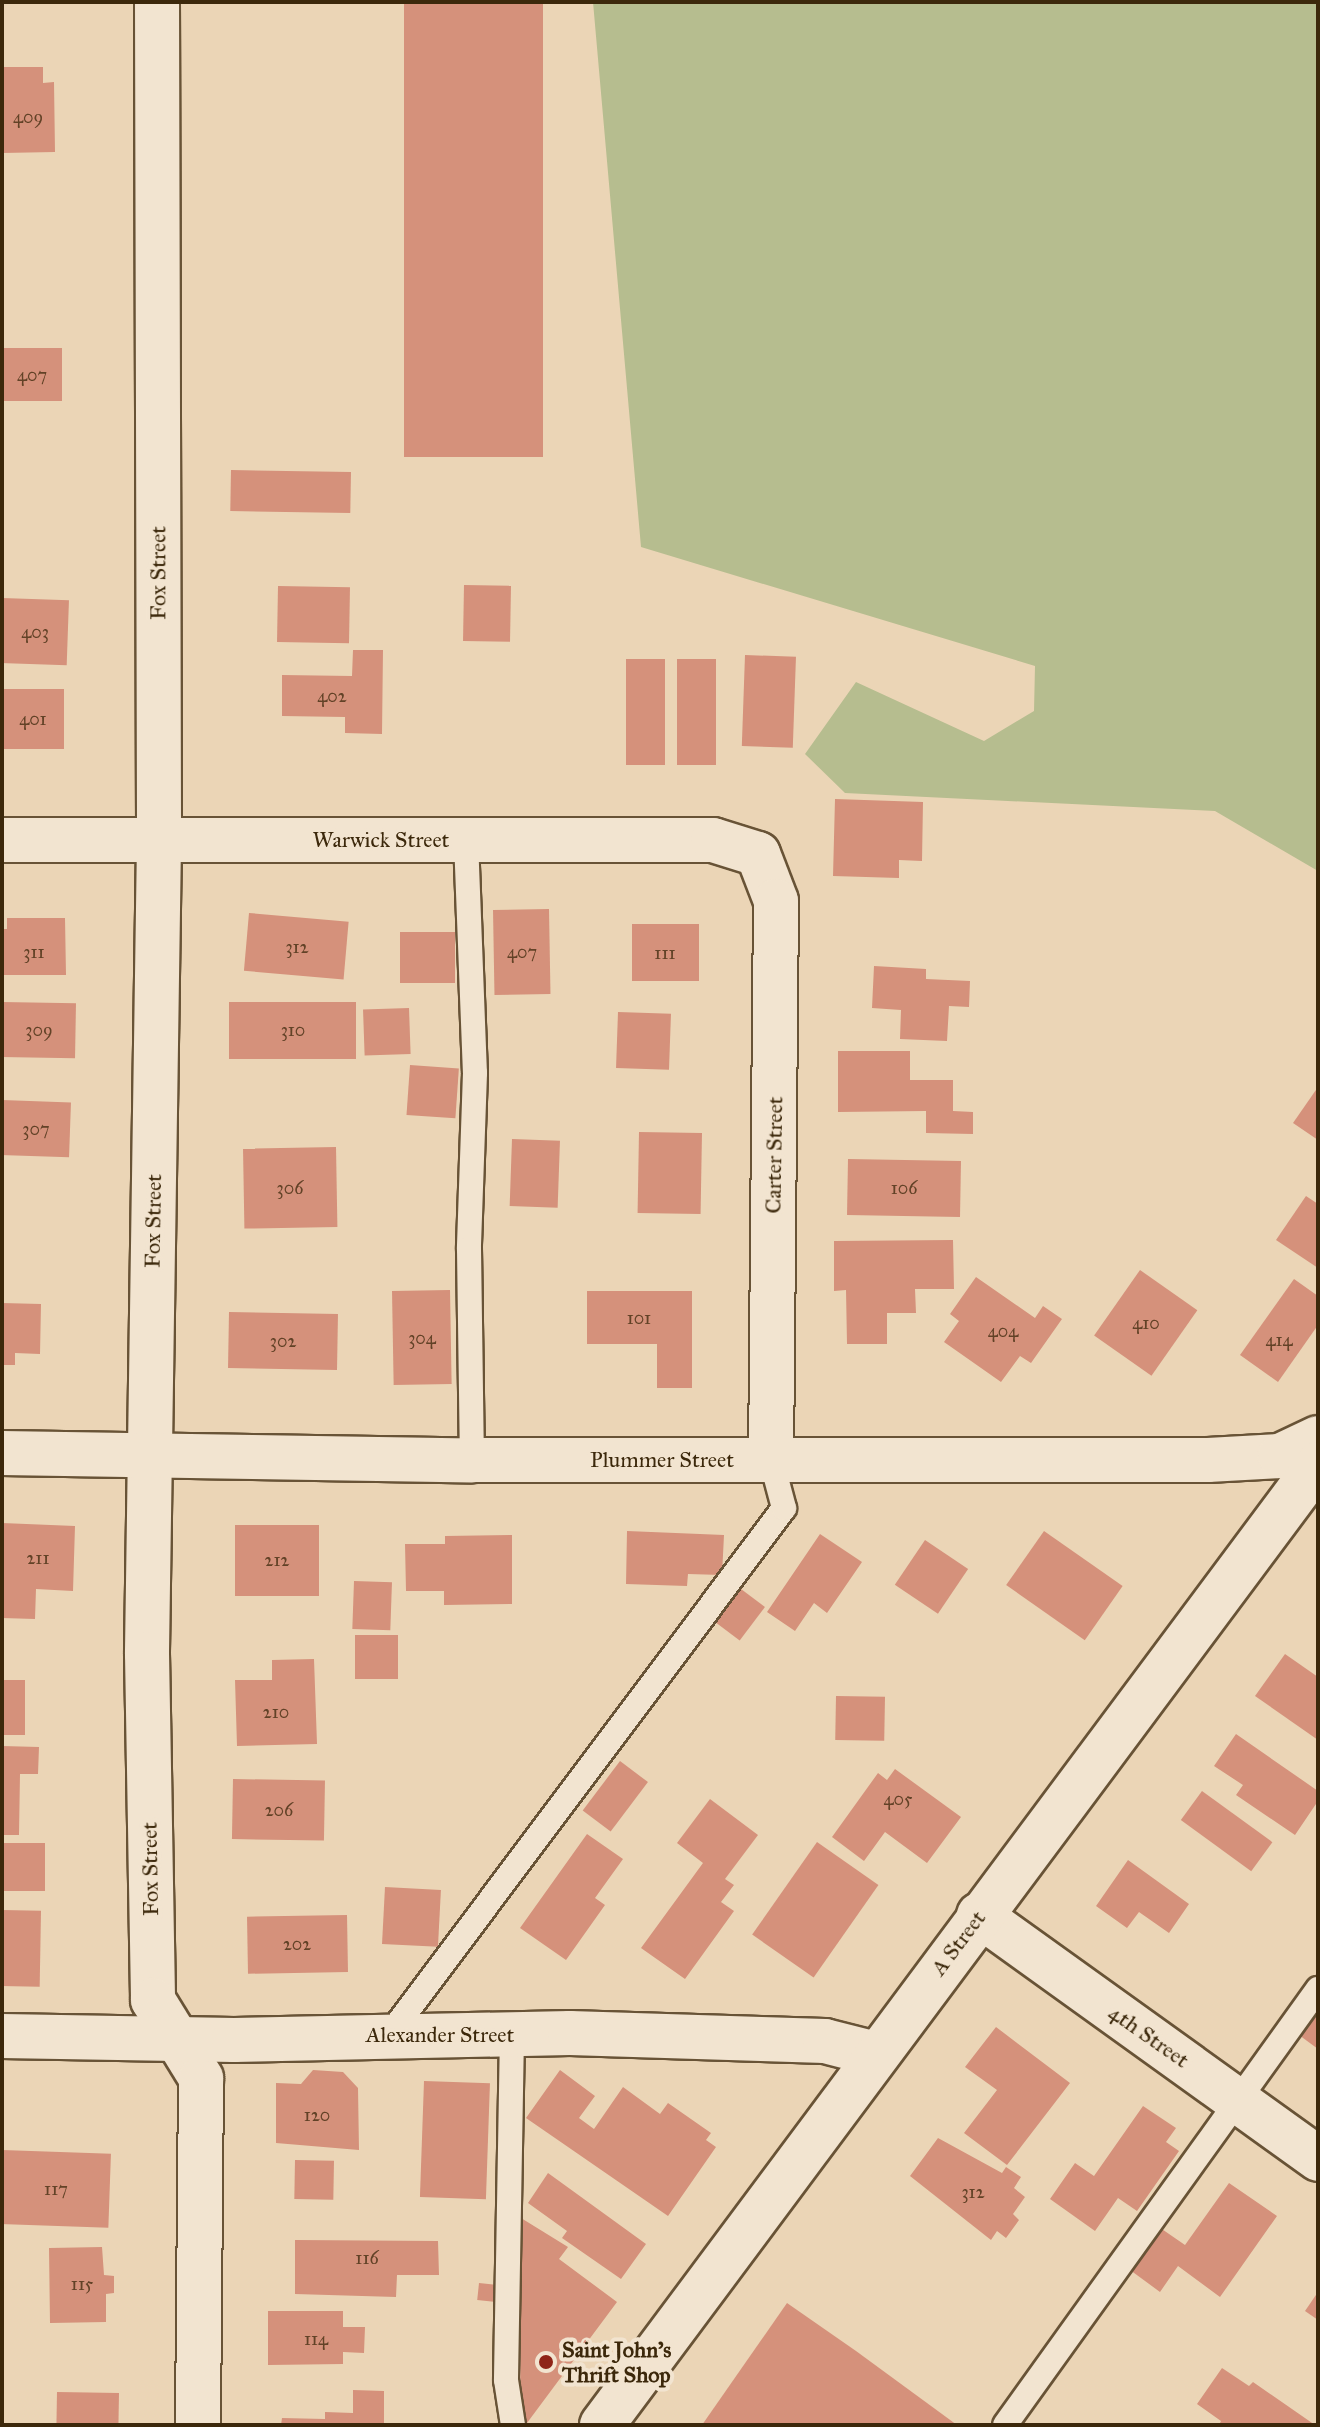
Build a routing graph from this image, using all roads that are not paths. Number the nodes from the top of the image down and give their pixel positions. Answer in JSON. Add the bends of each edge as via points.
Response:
{"nodes":[{"id":1,"x":157,"y":2,"type":"edge"},
{"id":2,"x":2,"y":840,"type":"edge"},
{"id":3,"x":466,"y":840,"type":"junction"},
{"id":4,"x":159,"y":842,"type":"junction"},
{"id":5,"x":758,"y":854,"type":"joint"},
{"id":6,"x":1318,"y":1438,"type":"edge"},
{"id":7,"x":2,"y":1453,"type":"edge"},
{"id":8,"x":149,"y":1455,"type":"junction"},
{"id":9,"x":771,"y":1459,"type":"junction"},
{"id":10,"x":472,"y":1460,"type":"junction"},
{"id":11,"x":1318,"y":1464,"type":"edge"},
{"id":12,"x":979,"y":1915,"type":"junction"},
{"id":13,"x":1318,"y":1989,"type":"edge"},
{"id":14,"x":390,"y":2034,"type":"junction"},
{"id":15,"x":512,"y":2034,"type":"junction"},
{"id":16,"x":2,"y":2036,"type":"edge"},
{"id":17,"x":179,"y":2038,"type":"junction"},
{"id":18,"x":876,"y":2054,"type":"junction"},
{"id":19,"x":1238,"y":2099,"type":"junction"},
{"id":20,"x":1318,"y":2159,"type":"edge"},
{"id":21,"x":198,"y":2425,"type":"edge"},
{"id":22,"x":513,"y":2425,"type":"edge"},
{"id":23,"x":602,"y":2425,"type":"edge"},
{"id":24,"x":1005,"y":2425,"type":"edge"}],
"edges":[{"from":1,"to":4,"type":"street","name":"Fox Street"},
{"from":2,"to":4,"type":"street","name":"Warwick Street"},
{"from":3,"to":4,"type":"street","name":"Warwick Street"},
{"from":3,"to":5,"type":"street","name":"Warwick Street","via":[[713,840]]},
{"from":3,"to":10,"type":"lane","via":[[475,1073],[469,1249]]},
{"from":4,"to":8,"type":"street","name":"Fox Street"},
{"from":5,"to":9,"type":"street","name":"Carter Street","via":[[776,901]]},
{"from":6,"to":9,"type":"street","name":"Plummer Street","via":[[1280,1456],[1208,1460]]},
{"from":7,"to":8,"type":"street","name":"Plummer Street"},
{"from":8,"to":10,"type":"street","name":"Plummer Street"},
{"from":8,"to":17,"type":"street","name":"Fox Street","via":[[153,2000]]},
{"from":9,"to":10,"type":"street","name":"Plummer Street"},
{"from":9,"to":14,"type":"lane","via":[[784,1508]]},
{"from":11,"to":12,"type":"street","name":"A Street"},
{"from":12,"to":18,"type":"street","name":"A Street"},
{"from":12,"to":19,"type":"street","name":"4th Street"},
{"from":13,"to":19,"type":"lane"},
{"from":14,"to":15,"type":"street","name":"Alexander Street"},
{"from":14,"to":17,"type":"street","name":"Alexander Street"},
{"from":15,"to":18,"type":"street","name":"Alexander Street","via":[[825,2041]]},
{"from":15,"to":22,"type":"lane","via":[[506,2380]]},
{"from":16,"to":17,"type":"street","name":"Alexander Street"},
{"from":17,"to":21,"type":"street","name":"Fox Street","via":[[201,2078]]},
{"from":18,"to":23,"type":"street","name":"A Street"},
{"from":19,"to":20,"type":"street","name":"4th Street"},
{"from":19,"to":24,"type":"lane"}]}
